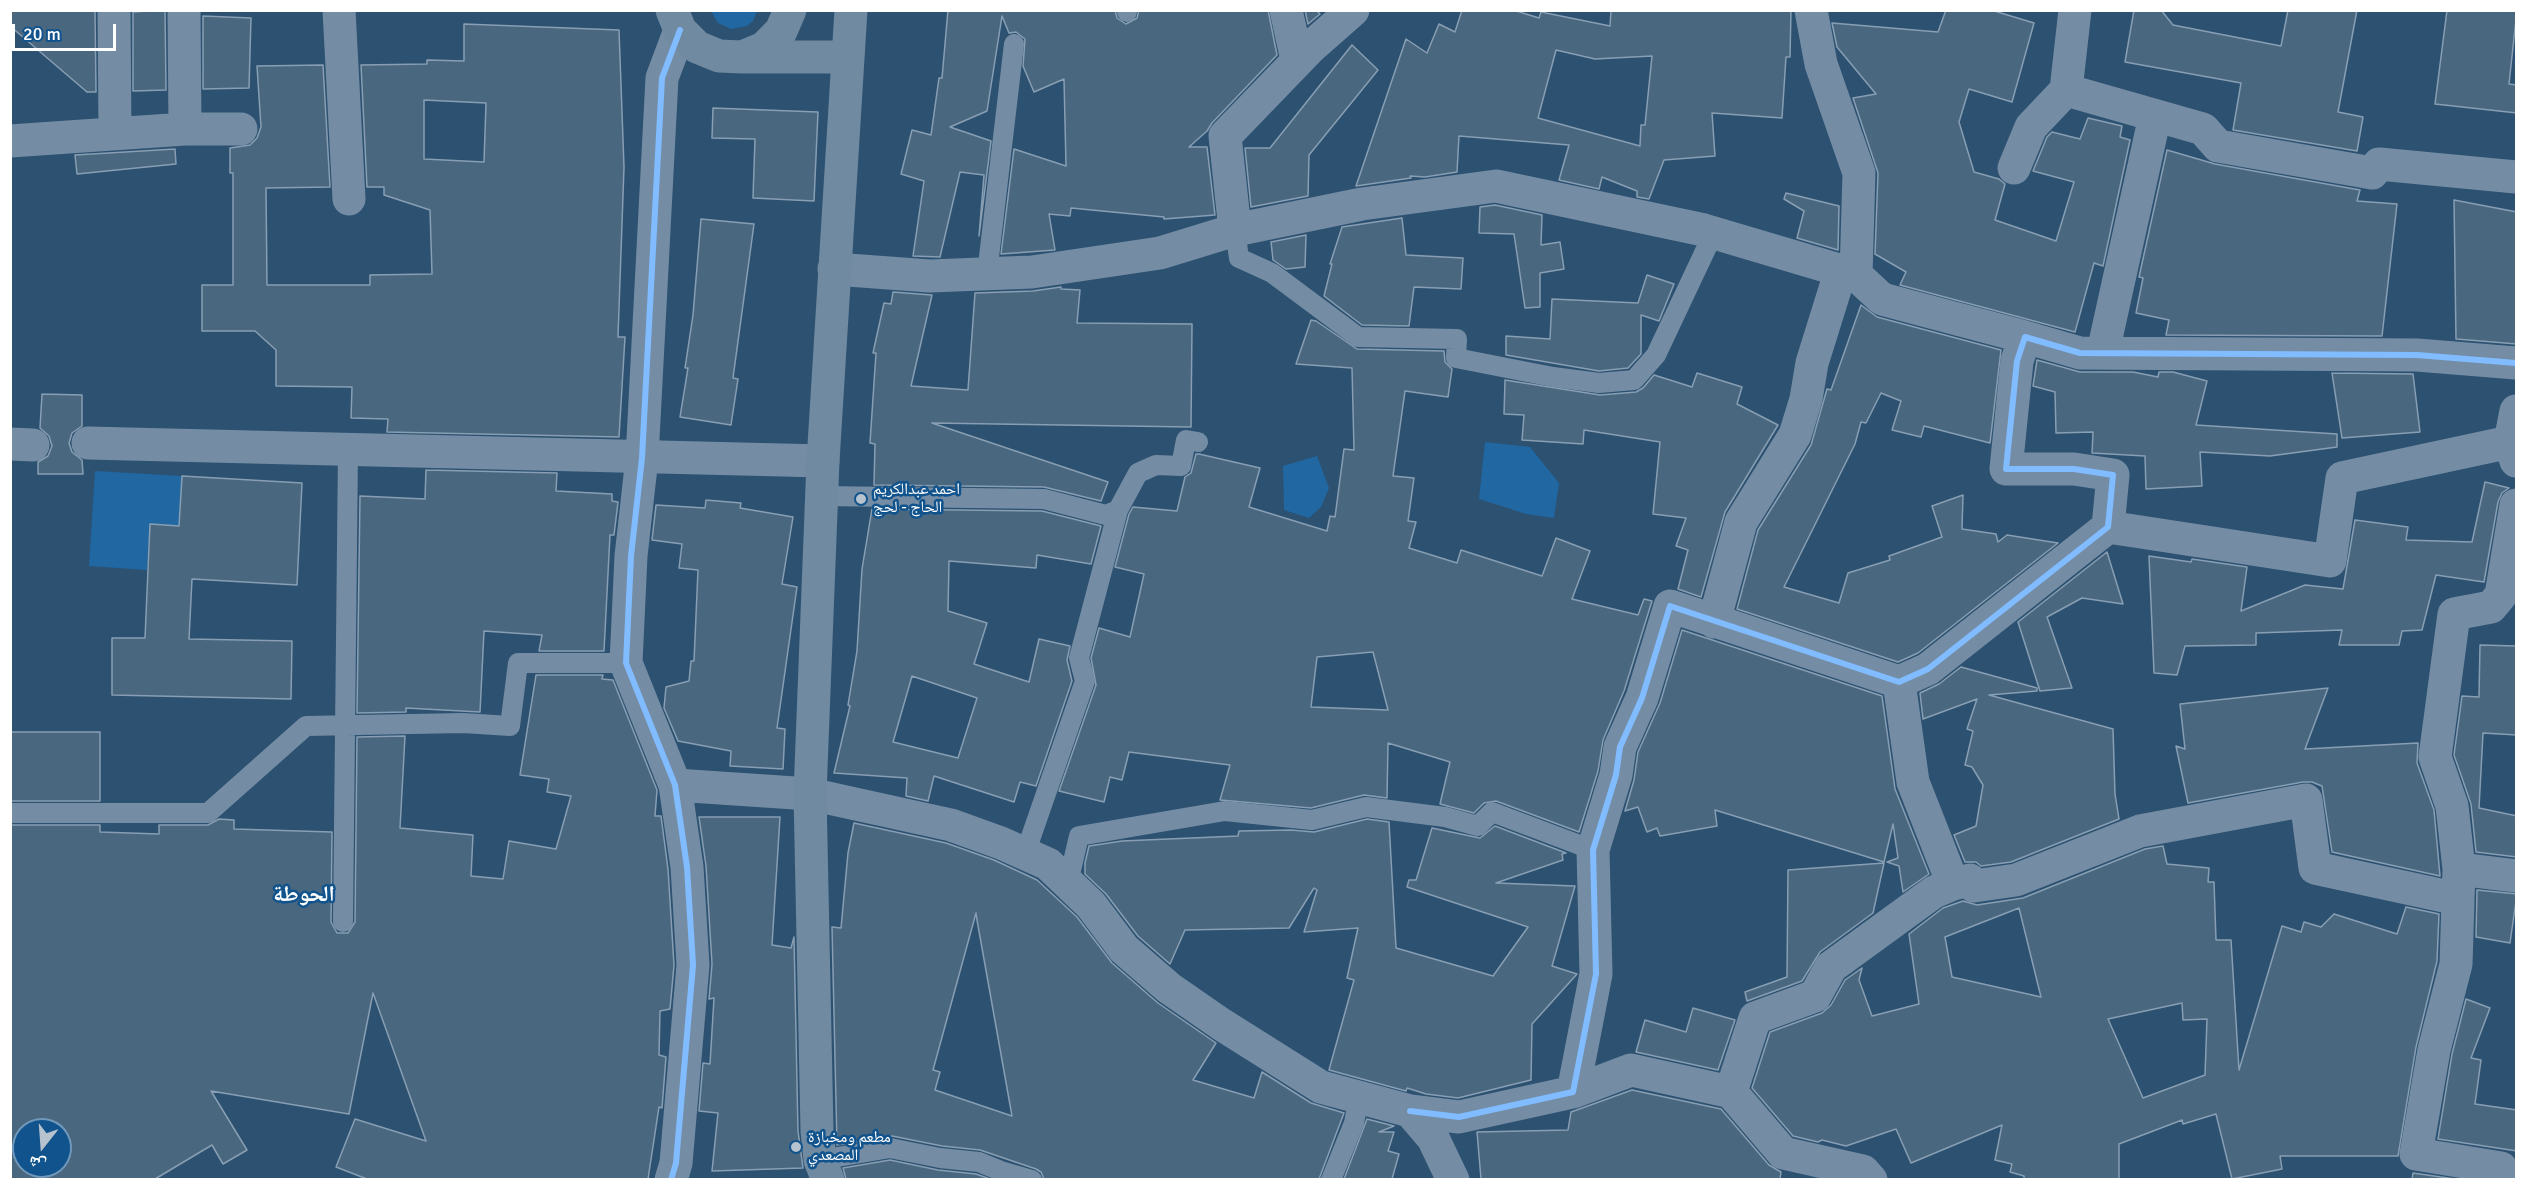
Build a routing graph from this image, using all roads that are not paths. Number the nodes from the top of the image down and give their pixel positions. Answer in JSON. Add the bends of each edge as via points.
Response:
{"nodes":[{"id":1,"x":114,"y":10,"type":"edge"},
{"id":2,"x":184,"y":10,"type":"edge"},
{"id":3,"x":339,"y":10,"type":"edge"},
{"id":4,"x":790,"y":10,"type":"edge"},
{"id":5,"x":851,"y":10,"type":"edge"},
{"id":6,"x":1286,"y":10,"type":"edge"},
{"id":7,"x":1353,"y":10,"type":"edge"},
{"id":8,"x":1811,"y":10,"type":"edge"},
{"id":9,"x":2075,"y":10,"type":"edge"},
{"id":10,"x":676,"y":20,"type":"edge"},
{"id":11,"x":1014,"y":45,"type":"dead end"},
{"id":12,"x":742,"y":57,"type":"junction"},
{"id":13,"x":847,"y":57,"type":"junction"},
{"id":14,"x":1297,"y":60,"type":"junction"},
{"id":15,"x":2066,"y":90,"type":"junction"},
{"id":16,"x":2156,"y":116,"type":"junction"},
{"id":17,"x":185,"y":129,"type":"junction"},
{"id":18,"x":241,"y":129,"type":"dead end"},
{"id":19,"x":115,"y":134,"type":"junction"},
{"id":20,"x":10,"y":141,"type":"edge"},
{"id":21,"x":2014,"y":168,"type":"dead end"},
{"id":22,"x":2517,"y":177,"type":"edge"},
{"id":23,"x":349,"y":199,"type":"dead end"},
{"id":24,"x":1235,"y":230,"type":"junction"},
{"id":25,"x":1714,"y":232,"type":"junction"},
{"id":26,"x":834,"y":269,"type":"junction"},
{"id":27,"x":1849,"y":272,"type":"junction"},
{"id":28,"x":987,"y":274,"type":"junction"},
{"id":29,"x":2025,"y":337,"type":"junction"},
{"id":30,"x":2103,"y":352,"type":"junction"},
{"id":31,"x":2517,"y":363,"type":"edge"},
{"id":32,"x":2514,"y":438,"type":"edge"},
{"id":33,"x":1198,"y":441,"type":"dead end"},
{"id":34,"x":88,"y":443,"type":"dead end"},
{"id":35,"x":348,"y":450,"type":"junction"},
{"id":36,"x":642,"y":458,"type":"junction"},
{"id":37,"x":823,"y":461,"type":"junction"},
{"id":38,"x":821,"y":496,"type":"junction"},
{"id":39,"x":2517,"y":505,"type":"edge"},
{"id":40,"x":1118,"y":510,"type":"junction"},
{"id":41,"x":2108,"y":527,"type":"junction"},
{"id":42,"x":1714,"y":622,"type":"junction"},
{"id":43,"x":626,"y":663,"type":"junction"},
{"id":44,"x":1899,"y":682,"type":"junction"},
{"id":45,"x":344,"y":728,"type":"junction"},
{"id":46,"x":675,"y":784,"type":"junction"},
{"id":47,"x":810,"y":794,"type":"junction"},
{"id":48,"x":10,"y":813,"type":"edge"},
{"id":49,"x":1593,"y":850,"type":"junction"},
{"id":50,"x":1025,"y":854,"type":"junction"},
{"id":51,"x":2517,"y":876,"type":"edge"},
{"id":52,"x":1068,"y":883,"type":"junction"},
{"id":53,"x":1953,"y":884,"type":"junction"},
{"id":54,"x":2459,"y":884,"type":"junction"},
{"id":55,"x":343,"y":922,"type":"dead end"},
{"id":56,"x":1573,"y":1092,"type":"junction"},
{"id":57,"x":1731,"y":1092,"type":"junction"},
{"id":58,"x":1359,"y":1097,"type":"junction"},
{"id":59,"x":1410,"y":1112,"type":"junction"},
{"id":60,"x":824,"y":1170,"type":"edge"},
{"id":61,"x":671,"y":1179,"type":"edge"},
{"id":62,"x":1032,"y":1179,"type":"edge"},
{"id":63,"x":1331,"y":1179,"type":"edge"},
{"id":64,"x":1453,"y":1179,"type":"edge"},
{"id":65,"x":1871,"y":1179,"type":"edge"},
{"id":66,"x":2501,"y":1179,"type":"edge"}],
"edges":[{"from":1,"to":19,"type":"street"},
{"from":2,"to":17,"type":"street"},
{"from":3,"to":23,"type":"street"},
{"from":4,"to":12,"type":"main road","via":[[781,32],[773,40]]},
{"from":5,"to":13,"type":"main road"},
{"from":6,"to":14,"type":"street"},
{"from":7,"to":14,"type":"street"},
{"from":8,"to":27,"type":"street","via":[[1821,64],[1859,173]]},
{"from":9,"to":15,"type":"street"},
{"from":10,"to":12,"type":"main road","via":[[697,47],[718,56]]},
{"from":10,"to":36,"type":"street","via":[[662,78]]},
{"from":11,"to":28,"type":"lane"},
{"from":12,"to":13,"type":"main road"},
{"from":13,"to":26,"type":"main road"},
{"from":14,"to":24,"type":"street","via":[[1225,136]]},
{"from":15,"to":16,"type":"street"},
{"from":15,"to":21,"type":"street","via":[[2031,128]]},
{"from":16,"to":22,"type":"street","via":[[2203,129],[2218,146],[2372,173],[2379,164]]},
{"from":16,"to":30,"type":"street"},
{"from":17,"to":18,"type":"street"},
{"from":17,"to":19,"type":"street"},
{"from":19,"to":20,"type":"street"},
{"from":24,"to":25,"type":"street","via":[[1362,204],[1496,186]]},
{"from":24,"to":25,"type":"lane","via":[[1239,258],[1272,273],[1358,338],[1457,339],[1456,358],[1599,382],[1634,380],[1656,356]]},
{"from":24,"to":28,"type":"street","via":[[1160,253],[1032,272]]},
{"from":25,"to":27,"type":"street"},
{"from":26,"to":28,"type":"street","via":[[930,276]]},
{"from":26,"to":37,"type":"main road"},
{"from":27,"to":29,"type":"street","via":[[1882,299]]},
{"from":27,"to":42,"type":"street","via":[[1812,363],[1795,435],[1741,522]]},
{"from":29,"to":30,"type":"street","via":[[2080,352]]},
{"from":29,"to":41,"type":"street","via":[[2017,361],[2006,469],[2074,469],[2113,475]]},
{"from":30,"to":31,"type":"street","via":[[2417,355]]},
{"from":32,"to":41,"type":"street","via":[[2342,478],[2330,561]]},
{"from":33,"to":40,"type":"lane","via":[[1186,440],[1181,466],[1156,465],[1138,473]]},
{"from":34,"to":35,"type":"street"},
{"from":35,"to":36,"type":"street"},
{"from":35,"to":45,"type":"lane"},
{"from":36,"to":37,"type":"street"},
{"from":36,"to":43,"type":"street","via":[[631,556]]},
{"from":37,"to":38,"type":"main road"},
{"from":38,"to":40,"type":"lane","via":[[1044,499],[1106,515]]},
{"from":38,"to":47,"type":"main road"},
{"from":39,"to":54,"type":"street","via":[[2500,595],[2491,607],[2454,614],[2434,757],[2452,806]]},
{"from":40,"to":50,"type":"lane","via":[[1079,658],[1085,681]]},
{"from":41,"to":44,"type":"street","via":[[1928,669]]},
{"from":42,"to":44,"type":"street"},
{"from":42,"to":49,"type":"street","via":[[1670,606],[1642,699],[1620,747],[1616,775]]},
{"from":43,"to":45,"type":"lane","via":[[519,663],[510,726],[463,723]]},
{"from":43,"to":46,"type":"street"},
{"from":44,"to":53,"type":"street","via":[[1913,782]]},
{"from":45,"to":48,"type":"lane","via":[[306,726],[208,813]]},
{"from":45,"to":55,"type":"lane"},
{"from":46,"to":47,"type":"street"},
{"from":46,"to":61,"type":"street","via":[[687,867],[693,966],[676,1163]]},
{"from":47,"to":50,"type":"street","via":[[951,825]]},
{"from":47,"to":60,"type":"main road","via":[[816,1107]]},
{"from":49,"to":52,"type":"lane","via":[[1492,813],[1478,826],[1445,817],[1366,807],[1312,820],[1225,811],[1079,836]]},
{"from":49,"to":56,"type":"street","via":[[1596,974]]},
{"from":50,"to":52,"type":"street","via":[[1048,864]]},
{"from":51,"to":54,"type":"street"},
{"from":52,"to":58,"type":"street","via":[[1092,905],[1124,949],[1169,988],[1321,1087]]},
{"from":53,"to":54,"type":"street","via":[[1970,880],[1974,886],[2016,879],[2140,831],[2306,801],[2315,868]]},
{"from":53,"to":57,"type":"street","via":[[1934,892],[1831,967],[1815,996],[1755,1018]]},
{"from":54,"to":66,"type":"street","via":[[2456,964],[2434,1050],[2416,1154],[2501,1168]]},
{"from":56,"to":57,"type":"street","via":[[1631,1070]]},
{"from":56,"to":59,"type":"street","via":[[1460,1117]]},
{"from":57,"to":65,"type":"street","via":[[1783,1153],[1863,1171]]},
{"from":58,"to":59,"type":"street"},
{"from":58,"to":63,"type":"lane","via":[[1354,1123]]},
{"from":59,"to":64,"type":"street","via":[[1433,1137]]},
{"from":60,"to":62,"type":"lane","via":[[890,1148],[979,1162]]}]}
